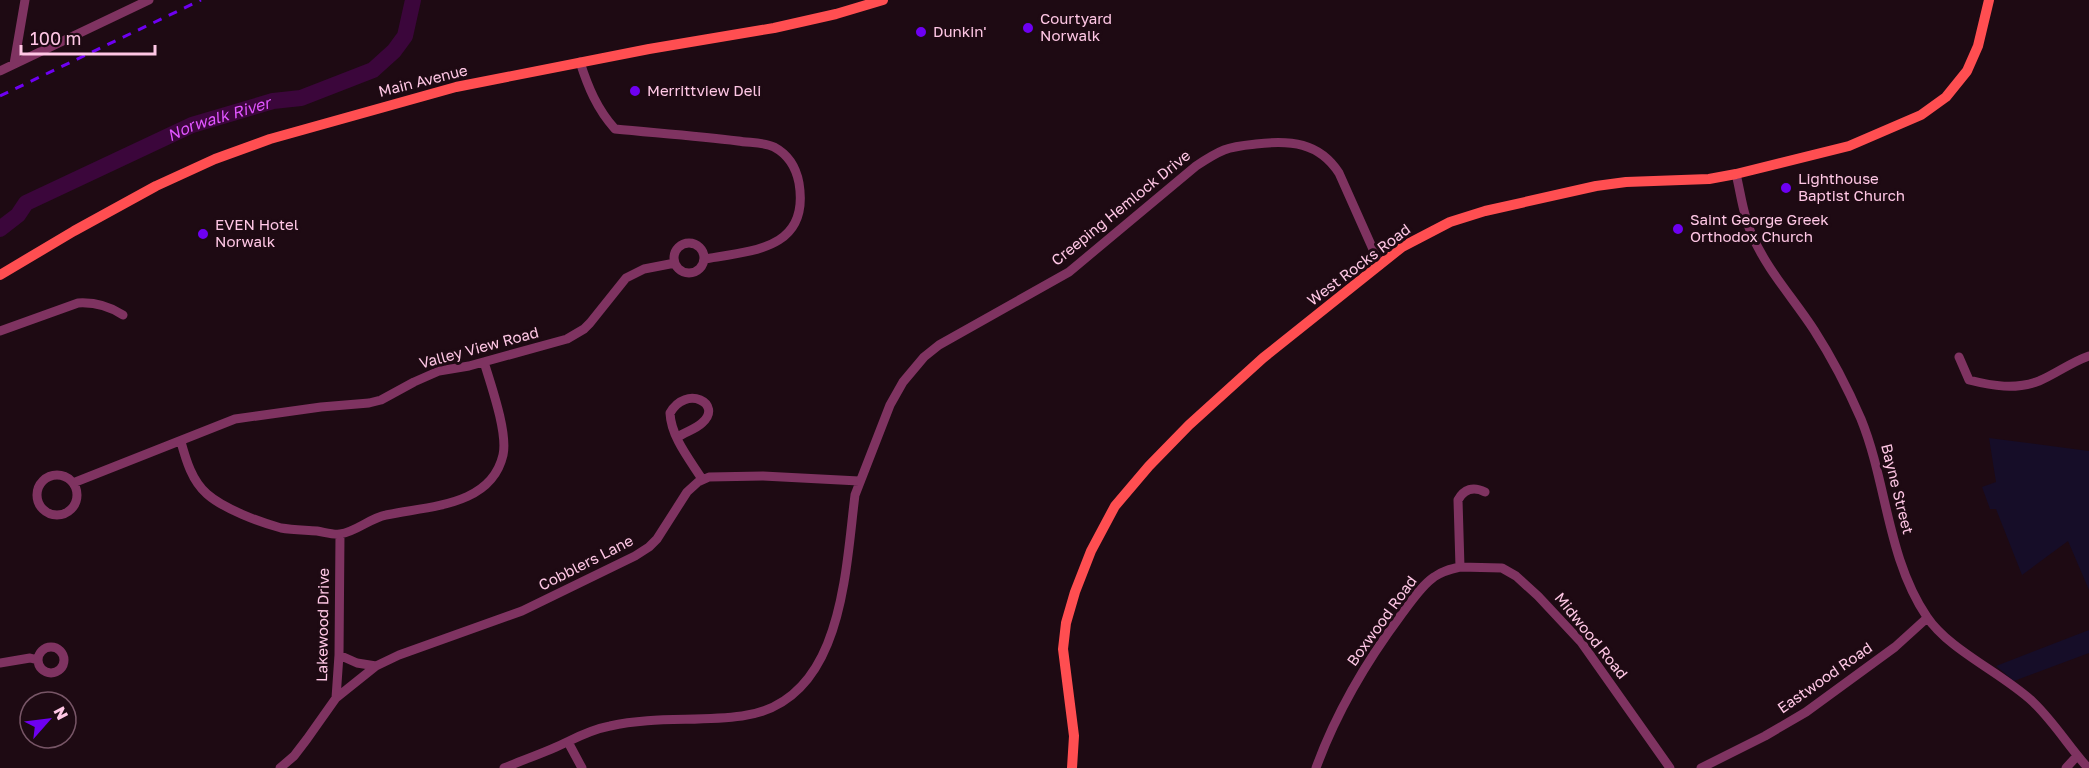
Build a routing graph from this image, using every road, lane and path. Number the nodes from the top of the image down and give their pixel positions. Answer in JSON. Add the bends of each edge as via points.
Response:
{"nodes":[{"id":1,"x":25,"y":0,"type":"edge"},
{"id":2,"x":149,"y":0,"type":"edge"},
{"id":3,"x":883,"y":0,"type":"edge"},
{"id":4,"x":1989,"y":0,"type":"edge"},
{"id":5,"x":580,"y":62,"type":"junction"},
{"id":6,"x":14,"y":64,"type":"junction"},
{"id":7,"x":0,"y":71,"type":"edge"},
{"id":8,"x":1736,"y":174,"type":"junction"},
{"id":9,"x":704,"y":259,"type":"junction"},
{"id":10,"x":674,"y":260,"type":"junction"},
{"id":11,"x":1380,"y":265,"type":"junction"},
{"id":12,"x":0,"y":275,"type":"edge"},
{"id":13,"x":123,"y":315,"type":"dead end"},
{"id":14,"x":0,"y":331,"type":"edge"},
{"id":15,"x":2089,"y":356,"type":"edge"},
{"id":16,"x":1959,"y":357,"type":"dead end"},
{"id":17,"x":484,"y":362,"type":"junction"},
{"id":18,"x":678,"y":437,"type":"junction"},
{"id":19,"x":181,"y":442,"type":"junction"},
{"id":20,"x":702,"y":479,"type":"junction"},
{"id":21,"x":859,"y":481,"type":"junction"},
{"id":22,"x":73,"y":483,"type":"junction"},
{"id":23,"x":1485,"y":492,"type":"dead end"},
{"id":24,"x":340,"y":534,"type":"junction"},
{"id":25,"x":1460,"y":567,"type":"junction"},
{"id":26,"x":1927,"y":618,"type":"junction"},
{"id":27,"x":339,"y":655,"type":"junction"},
{"id":28,"x":38,"y":660,"type":"dead end"},
{"id":29,"x":0,"y":663,"type":"edge"},
{"id":30,"x":376,"y":666,"type":"junction"},
{"id":31,"x":336,"y":698,"type":"junction"},
{"id":32,"x":568,"y":742,"type":"junction"},
{"id":33,"x":2077,"y":756,"type":"junction"},
{"id":34,"x":280,"y":768,"type":"edge"},
{"id":35,"x":504,"y":768,"type":"edge"},
{"id":36,"x":582,"y":768,"type":"edge"},
{"id":37,"x":1072,"y":768,"type":"edge"},
{"id":38,"x":1316,"y":768,"type":"edge"},
{"id":39,"x":1670,"y":768,"type":"edge"},
{"id":40,"x":1701,"y":768,"type":"edge"},
{"id":41,"x":2066,"y":768,"type":"edge"},
{"id":42,"x":2088,"y":768,"type":"edge"}],
"edges":[{"from":1,"to":6,"type":"street"},
{"from":2,"to":6,"type":"street"},
{"from":3,"to":5,"type":"main road","name":"Main Avenue","via":[[774,28]]},
{"from":4,"to":8,"type":"main road","name":"West Rocks Road","via":[[1973,60],[1938,104],[1849,146]]},
{"from":5,"to":9,"type":"street","name":"Valley View Road","via":[[595,102],[615,129],[772,146],[791,162],[801,197],[796,222],[788,233],[768,246]]},
{"from":5,"to":12,"type":"main road","name":"Main Avenue","via":[[402,101],[223,156],[131,199]]},
{"from":6,"to":7,"type":"street"},
{"from":8,"to":11,"type":"main road","name":"West Rocks Road","via":[[1609,184],[1485,211],[1433,229]]},
{"from":8,"to":26,"type":"street","name":"Bayne Street","via":[[1755,243],[1822,343],[1860,417],[1876,461],[1890,530],[1914,595]]},
{"from":9,"to":10,"type":"street","name":"Valley View Road","via":[[702,267],[693,273],[682,272]]},
{"from":9,"to":10,"type":"street","name":"Valley View Road","via":[[699,246],[690,243],[677,249]]},
{"from":10,"to":17,"type":"street","name":"Valley View Road","via":[[626,278],[590,323],[567,339]]},
{"from":11,"to":21,"type":"street","name":"Creeping Hemlock Drive","via":[[1331,160],[1308,147],[1279,141],[1226,149],[1196,166],[1069,272],[924,357],[890,405]]},
{"from":11,"to":37,"type":"main road","name":"West Rocks Road","via":[[1246,373],[1189,425],[1115,506],[1091,551],[1066,623],[1063,649],[1074,736]]},
{"from":13,"to":14,"type":"street","via":[[111,307],[78,303]]},
{"from":15,"to":16,"type":"street","via":[[2040,381],[2008,387],[1969,380]]},
{"from":17,"to":19,"type":"street","name":"Valley View Road","via":[[439,371],[369,403],[235,419]]},
{"from":17,"to":24,"type":"street","via":[[504,437],[503,454],[491,479],[465,498],[379,516]]},
{"from":18,"to":18,"type":"street","via":[[669,413],[681,401],[700,398],[708,408],[705,420]]},
{"from":18,"to":20,"type":"street"},
{"from":19,"to":22,"type":"street","name":"Valley View Road"},
{"from":19,"to":24,"type":"street","via":[[196,481],[219,502],[282,528]]},
{"from":20,"to":21,"type":"street","via":[[763,476]]},
{"from":20,"to":30,"type":"street","name":"Cobblers Lane","via":[[687,492],[657,539],[635,556],[522,611]]},
{"from":21,"to":32,"type":"street","name":"Creeping Hemlock Drive","via":[[837,616],[820,662],[803,686],[755,714],[655,719],[609,726]]},
{"from":22,"to":22,"type":"street","via":[[62,475],[46,478],[37,490],[39,506],[52,515],[67,512],[76,500]]},
{"from":23,"to":25,"type":"street","via":[[1469,489],[1458,500]]},
{"from":24,"to":27,"type":"street","name":"Lakewood Drive"},
{"from":25,"to":38,"type":"street","name":"Boxwood Road","via":[[1426,583],[1388,632],[1325,741]]},
{"from":25,"to":39,"type":"street","name":"Midwood Road","via":[[1502,568],[1538,596],[1581,642]]},
{"from":26,"to":33,"type":"street","name":"Bayne Street","via":[[1948,639],[2032,702]]},
{"from":26,"to":40,"type":"street","name":"Eastwood Road","via":[[1895,647],[1806,712]]},
{"from":27,"to":30,"type":"street"},
{"from":27,"to":31,"type":"street","name":"Lakewood Drive"},
{"from":28,"to":29,"type":"street"},
{"from":30,"to":31,"type":"street","name":"Cobblers Lane"},
{"from":31,"to":34,"type":"street","name":"Lakewood Drive","via":[[294,756]]},
{"from":32,"to":35,"type":"street","name":"Creeping Hemlock Drive"},
{"from":32,"to":36,"type":"street"},
{"from":33,"to":41,"type":"street"},
{"from":33,"to":42,"type":"street","name":"Bayne Street"}]}
